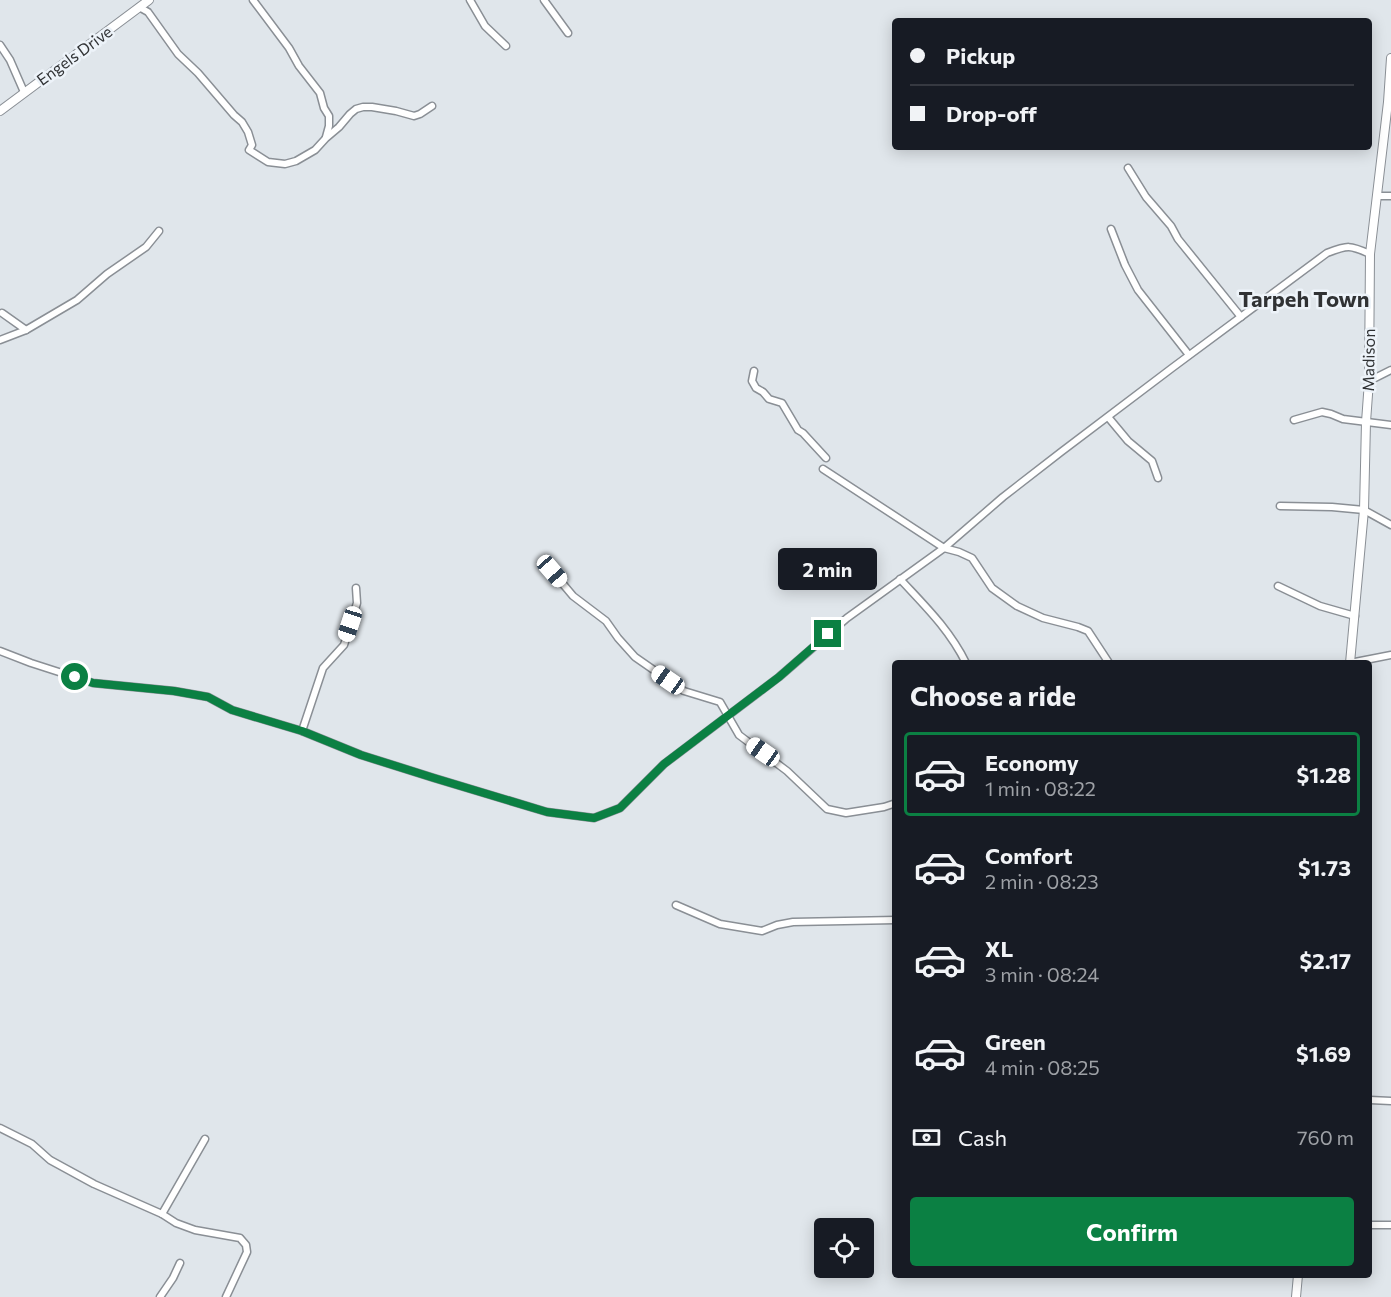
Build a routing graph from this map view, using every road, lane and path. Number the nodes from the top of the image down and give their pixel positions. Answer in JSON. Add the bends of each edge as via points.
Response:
{"nodes":[{"id":1,"x":149,"y":0,"type":"edge"},
{"id":2,"x":253,"y":0,"type":"edge"},
{"id":3,"x":470,"y":0,"type":"edge"},
{"id":4,"x":544,"y":0,"type":"edge"},
{"id":5,"x":139,"y":7,"type":"junction"},
{"id":6,"x":568,"y":33,"type":"dead end"},
{"id":7,"x":0,"y":45,"type":"edge"},
{"id":8,"x":506,"y":46,"type":"dead end"},
{"id":9,"x":1391,"y":58,"type":"edge"},
{"id":10,"x":24,"y":92,"type":"junction"},
{"id":11,"x":432,"y":106,"type":"dead end"},
{"id":12,"x":0,"y":111,"type":"edge"},
{"id":13,"x":326,"y":138,"type":"junction"},
{"id":14,"x":1128,"y":168,"type":"dead end"},
{"id":15,"x":1377,"y":196,"type":"junction"},
{"id":16,"x":1391,"y":196,"type":"edge"},
{"id":17,"x":1111,"y":229,"type":"dead end"},
{"id":18,"x":159,"y":231,"type":"dead end"},
{"id":19,"x":1370,"y":254,"type":"junction"},
{"id":20,"x":2,"y":313,"type":"dead end"},
{"id":21,"x":1241,"y":317,"type":"junction"},
{"id":22,"x":26,"y":330,"type":"junction"},
{"id":23,"x":0,"y":340,"type":"edge"},
{"id":24,"x":1190,"y":354,"type":"junction"},
{"id":25,"x":754,"y":370,"type":"dead end"},
{"id":26,"x":1391,"y":370,"type":"edge"},
{"id":27,"x":1369,"y":381,"type":"junction"},
{"id":28,"x":1108,"y":417,"type":"junction"},
{"id":29,"x":1294,"y":420,"type":"dead end"},
{"id":30,"x":1366,"y":422,"type":"junction"},
{"id":31,"x":1391,"y":425,"type":"edge"},
{"id":32,"x":826,"y":458,"type":"dead end"},
{"id":33,"x":823,"y":469,"type":"dead end"},
{"id":34,"x":1158,"y":478,"type":"dead end"},
{"id":35,"x":1280,"y":506,"type":"dead end"},
{"id":36,"x":1365,"y":510,"type":"junction"},
{"id":37,"x":1391,"y":525,"type":"edge"},
{"id":38,"x":944,"y":548,"type":"junction"},
{"id":39,"x":552,"y":571,"type":"dead end"},
{"id":40,"x":900,"y":579,"type":"junction"},
{"id":41,"x":1278,"y":586,"type":"dead end"},
{"id":42,"x":356,"y":588,"type":"dead end"},
{"id":43,"x":1355,"y":616,"type":"junction"},
{"id":44,"x":0,"y":651,"type":"edge"},
{"id":45,"x":1391,"y":655,"type":"edge"},
{"id":46,"x":964,"y":660,"type":"edge"},
{"id":47,"x":1107,"y":660,"type":"edge"},
{"id":48,"x":1350,"y":660,"type":"edge"},
{"id":49,"x":1365,"y":660,"type":"edge"},
{"id":50,"x":728,"y":717,"type":"junction"},
{"id":51,"x":302,"y":731,"type":"junction"},
{"id":52,"x":892,"y":804,"type":"edge"},
{"id":53,"x":676,"y":904,"type":"dead end"},
{"id":54,"x":892,"y":920,"type":"edge"},
{"id":55,"x":1372,"y":1100,"type":"edge"},
{"id":56,"x":1391,"y":1101,"type":"edge"},
{"id":57,"x":0,"y":1128,"type":"edge"},
{"id":58,"x":205,"y":1139,"type":"dead end"},
{"id":59,"x":162,"y":1214,"type":"junction"},
{"id":60,"x":1372,"y":1225,"type":"edge"},
{"id":61,"x":1391,"y":1225,"type":"edge"},
{"id":62,"x":180,"y":1263,"type":"dead end"},
{"id":63,"x":1298,"y":1278,"type":"edge"},
{"id":64,"x":160,"y":1297,"type":"edge"},
{"id":65,"x":226,"y":1297,"type":"edge"},
{"id":66,"x":1296,"y":1297,"type":"edge"}],
"edges":[{"from":1,"to":5,"type":"street","name":"Engels Drive"},
{"from":2,"to":13,"type":"street","via":[[320,93],[329,116]]},
{"from":3,"to":8,"type":"street","via":[[485,26]]},
{"from":4,"to":6,"type":"street"},
{"from":5,"to":10,"type":"street","name":"Engels Drive"},
{"from":5,"to":13,"type":"street","via":[[148,12],[174,49],[242,122],[252,145],[249,150],[268,162],[285,164],[315,150]]},
{"from":7,"to":10,"type":"street"},
{"from":9,"to":15,"type":"street","name":"Madison"},
{"from":10,"to":12,"type":"street","name":"Engels Drive"},
{"from":11,"to":13,"type":"street","via":[[414,116],[372,107],[356,109]]},
{"from":14,"to":21,"type":"street","via":[[1146,197]]},
{"from":15,"to":16,"type":"street"},
{"from":15,"to":19,"type":"street","name":"Madison"},
{"from":17,"to":24,"type":"street","via":[[1138,290]]},
{"from":18,"to":22,"type":"street","via":[[146,247],[76,300]]},
{"from":19,"to":21,"type":"street","via":[[1345,246],[1327,253]]},
{"from":19,"to":27,"type":"street","name":"Madison"},
{"from":20,"to":22,"type":"street"},
{"from":21,"to":24,"type":"street"},
{"from":22,"to":23,"type":"street"},
{"from":24,"to":28,"type":"street"},
{"from":25,"to":32,"type":"street","via":[[752,381],[756,388],[769,399],[782,403],[798,430]]},
{"from":26,"to":27,"type":"street"},
{"from":27,"to":30,"type":"street","name":"Madison"},
{"from":28,"to":34,"type":"street","via":[[1152,461]]},
{"from":28,"to":38,"type":"street","via":[[1003,497]]},
{"from":29,"to":30,"type":"street","via":[[1322,412]]},
{"from":30,"to":31,"type":"street"},
{"from":30,"to":36,"type":"street","name":"Madison"},
{"from":33,"to":38,"type":"street"},
{"from":35,"to":36,"type":"street"},
{"from":36,"to":37,"type":"street"},
{"from":36,"to":43,"type":"street","name":"Madison"},
{"from":38,"to":40,"type":"street"},
{"from":38,"to":47,"type":"street","via":[[972,558],[992,588],[1017,606],[1088,631]]},
{"from":39,"to":50,"type":"street","via":[[573,596],[606,621],[635,657],[684,692],[720,702]]},
{"from":40,"to":46,"type":"street","via":[[936,617]]},
{"from":40,"to":50,"type":"street","via":[[846,618]]},
{"from":41,"to":43,"type":"street","via":[[1320,606]]},
{"from":42,"to":51,"type":"street","via":[[357,603],[344,645],[323,668]]},
{"from":43,"to":48,"type":"street","name":"Madison"},
{"from":44,"to":51,"type":"street","via":[[93,683],[208,697],[232,710]]},
{"from":45,"to":49,"type":"street"},
{"from":50,"to":51,"type":"street","via":[[664,764],[620,808],[594,818],[547,812],[361,755]]},
{"from":50,"to":52,"type":"street","via":[[739,735],[787,771],[826,809],[846,813]]},
{"from":53,"to":54,"type":"street","via":[[720,924],[762,931],[793,922]]},
{"from":55,"to":56,"type":"street"},
{"from":57,"to":59,"type":"street","via":[[94,1184]]},
{"from":58,"to":59,"type":"street"},
{"from":59,"to":65,"type":"street","via":[[195,1230],[240,1238],[246,1245],[247,1252]]},
{"from":60,"to":61,"type":"street"},
{"from":62,"to":64,"type":"street"},
{"from":63,"to":66,"type":"street"}]}
